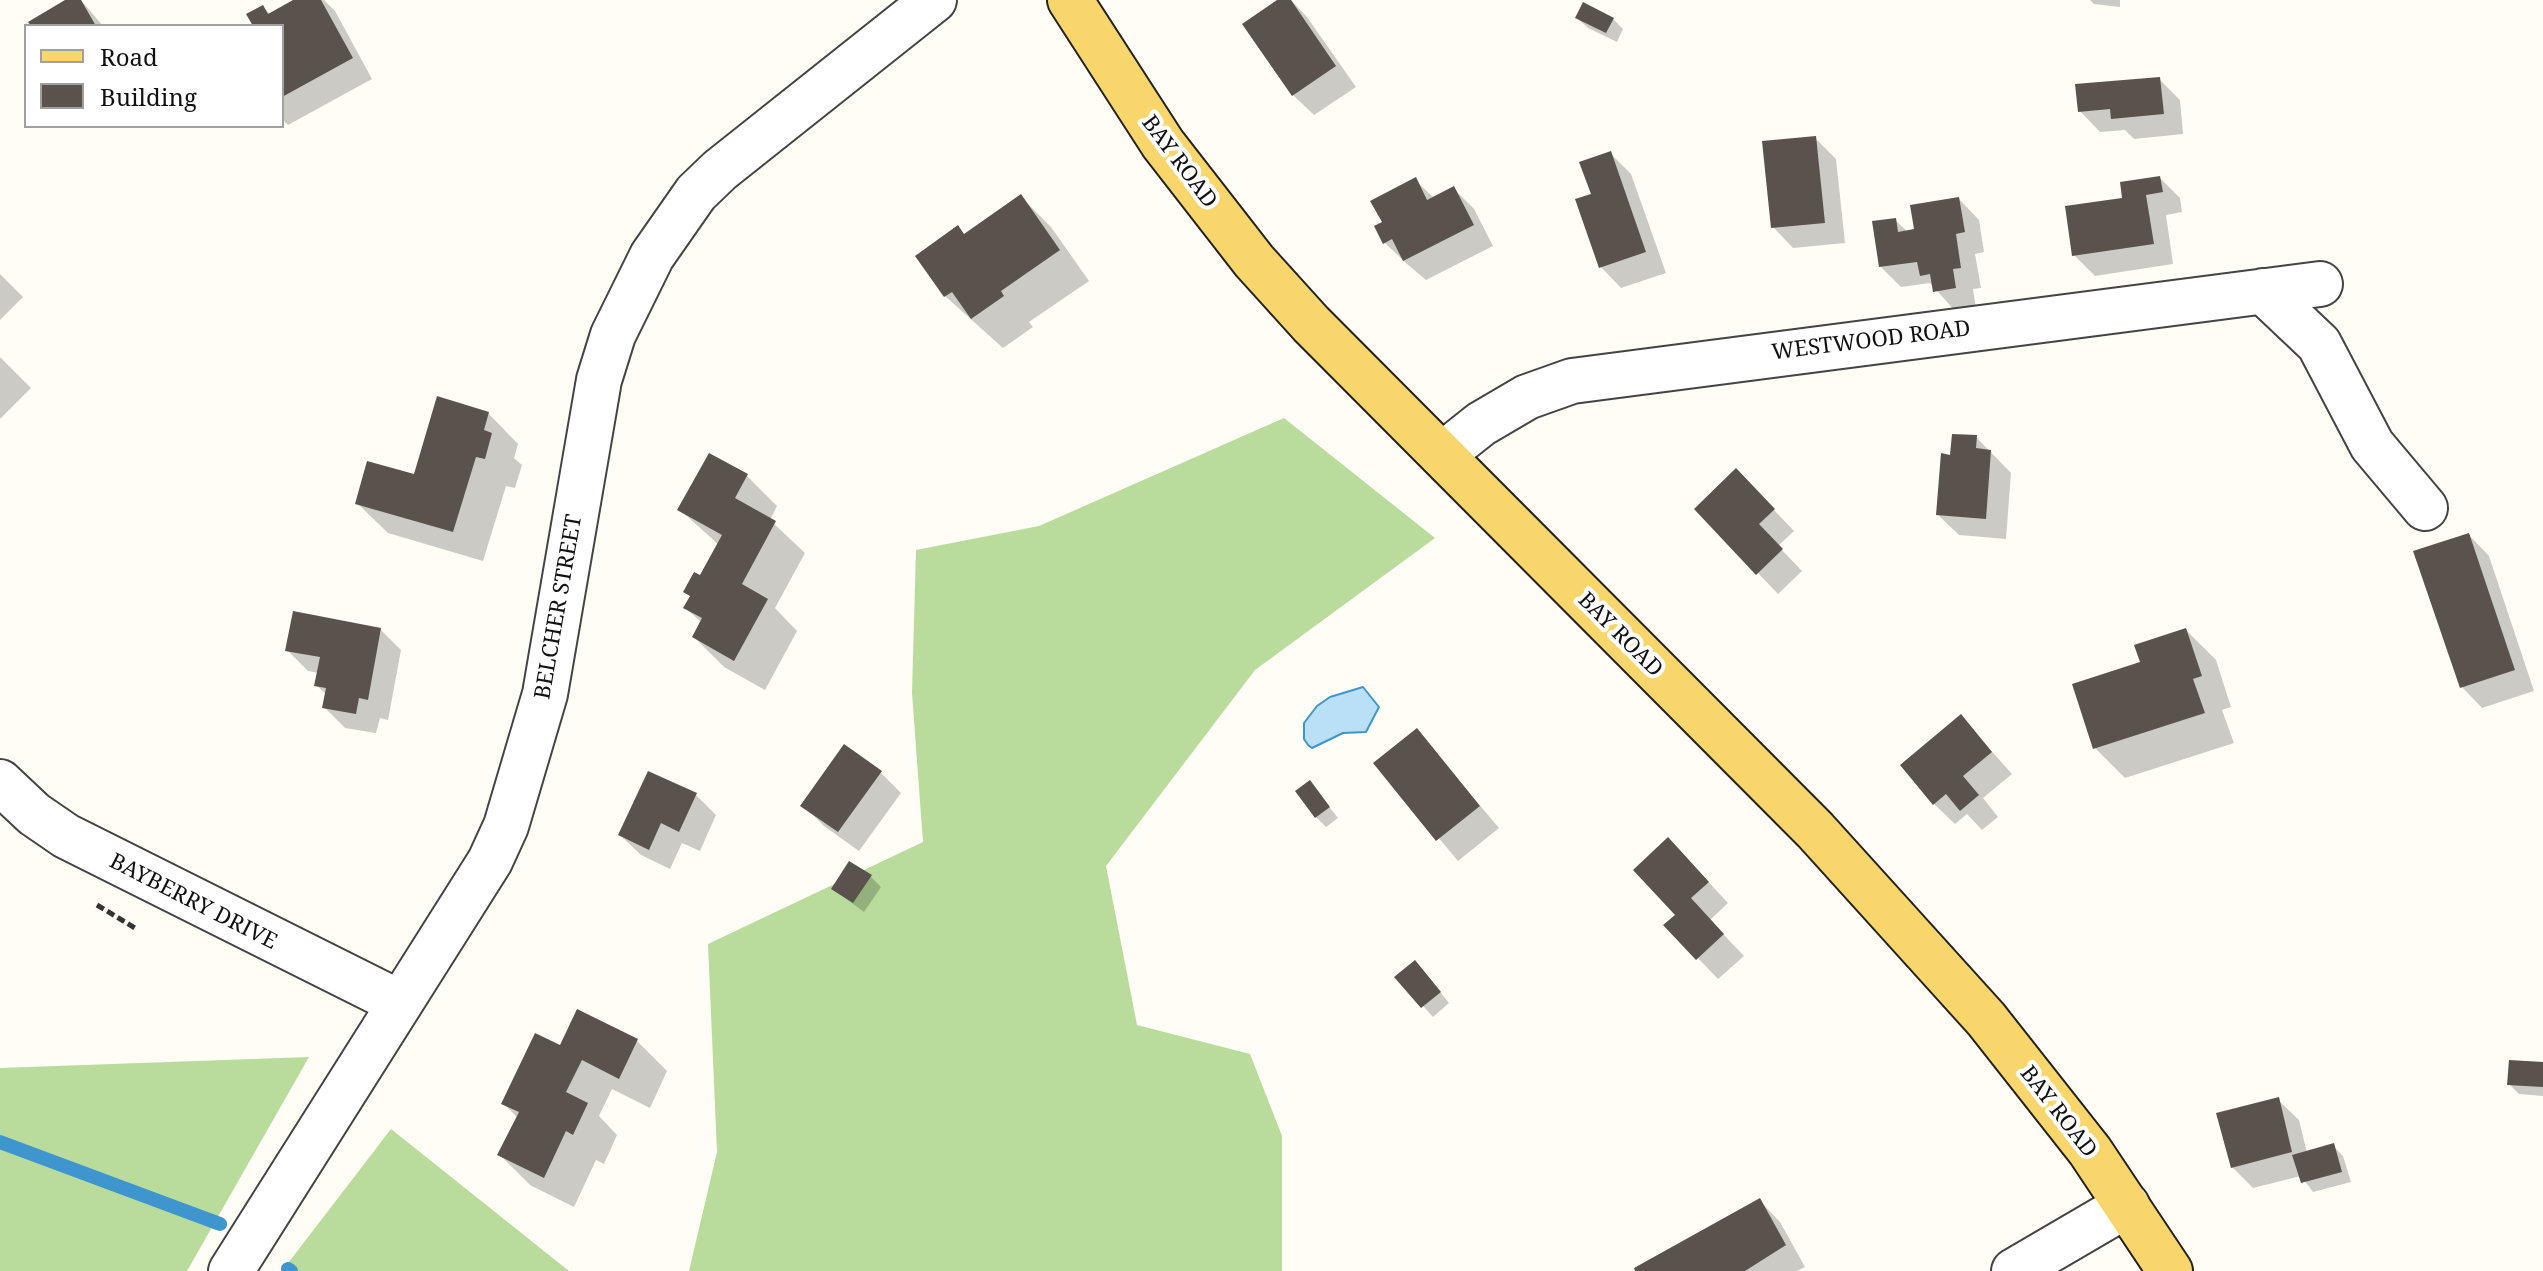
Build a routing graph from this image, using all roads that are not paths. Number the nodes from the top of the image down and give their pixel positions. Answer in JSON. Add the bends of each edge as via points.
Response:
{"nodes":[{"id":1,"x":934,"y":0,"type":"edge"},
{"id":2,"x":1070,"y":0,"type":"edge"},
{"id":3,"x":2320,"y":284,"type":"dead end"},
{"id":4,"x":2263,"y":291,"type":"junction"},
{"id":5,"x":1442,"y":455,"type":"junction"},
{"id":6,"x":2425,"y":508,"type":"dead end"},
{"id":7,"x":0,"y":782,"type":"edge"},
{"id":8,"x":398,"y":1002,"type":"junction"},
{"id":9,"x":2127,"y":1205,"type":"junction"},
{"id":10,"x":231,"y":1271,"type":"edge"},
{"id":11,"x":2014,"y":1271,"type":"edge"},
{"id":12,"x":2170,"y":1271,"type":"edge"}],
"edges":[{"from":1,"to":8,"type":"street","name":"BELCHER STREET","via":[[720,170],[696,193],[652,256],[613,335],[599,380],[545,694],[515,803],[490,861]]},
{"from":2,"to":5,"type":"main road","name":"BAY ROAD","via":[[1163,144],[1254,261]]},
{"from":3,"to":4,"type":"street","name":"WESTWOOD ROAD"},
{"from":4,"to":5,"type":"street","name":"WESTWOOD ROAD","via":[[1572,381],[1527,397]]},
{"from":4,"to":6,"type":"street","via":[[2319,344],[2372,445]]},
{"from":5,"to":9,"type":"main road","name":"BAY ROAD","via":[[1815,830],[1986,1019]]},
{"from":7,"to":8,"type":"street","name":"BAYBERRY DRIVE","via":[[49,825],[101,855]]},
{"from":8,"to":10,"type":"street","name":"BELCHER STREET"},
{"from":9,"to":11,"type":"street"},
{"from":9,"to":12,"type":"main road","name":"BAY ROAD"}]}
